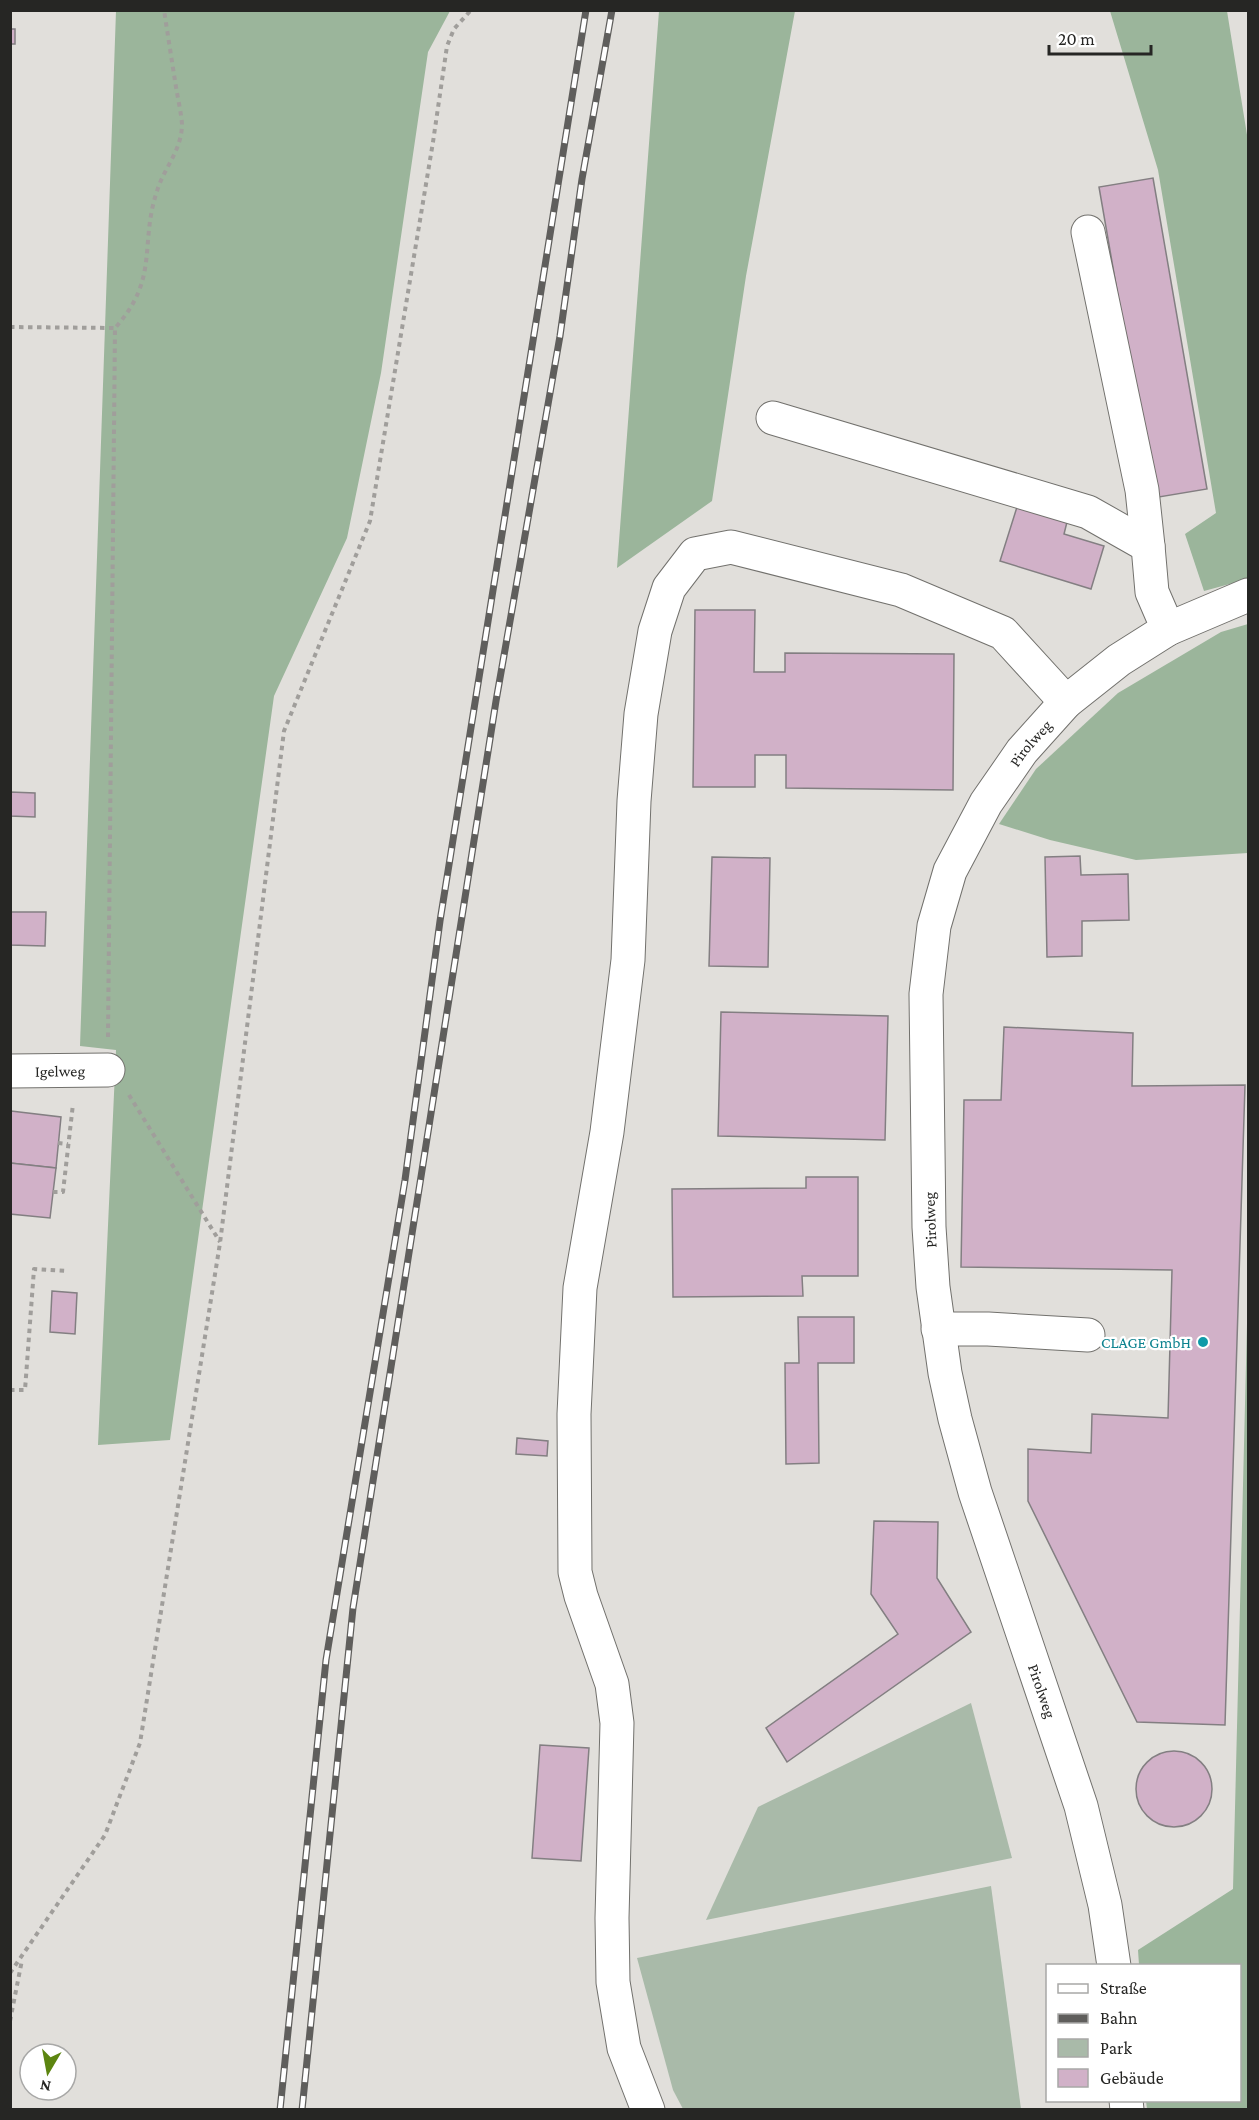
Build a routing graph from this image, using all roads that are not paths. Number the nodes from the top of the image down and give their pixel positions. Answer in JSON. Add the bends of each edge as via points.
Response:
{"nodes":[{"id":1,"x":1088,"y":232,"type":"dead end"},
{"id":2,"x":773,"y":417,"type":"dead end"},
{"id":3,"x":1148,"y":546,"type":"junction"},
{"id":4,"x":1248,"y":595,"type":"edge"},
{"id":5,"x":1168,"y":629,"type":"junction"},
{"id":6,"x":1066,"y":702,"type":"junction"},
{"id":7,"x":92,"y":1070,"type":"road end"},
{"id":8,"x":10,"y":1071,"type":"edge"},
{"id":9,"x":938,"y":1329,"type":"junction"},
{"id":10,"x":1088,"y":1335,"type":"dead end"},
{"id":11,"x":1114,"y":1964,"type":"edge"},
{"id":12,"x":648,"y":2109,"type":"edge"}],
"edges":[{"from":1,"to":3,"type":"street","via":[[1142,489]]},
{"from":2,"to":3,"type":"street","via":[[1088,512]]},
{"from":3,"to":5,"type":"street","via":[[1152,592]]},
{"from":4,"to":5,"type":"street","name":"Pirolweg"},
{"from":5,"to":6,"type":"street","name":"Pirolweg","via":[[1119,660]]},
{"from":6,"to":9,"type":"street","name":"Pirolweg","via":[[1022,751],[986,803],[950,871],[934,926],[926,994],[927,1118]]},
{"from":6,"to":12,"type":"street","via":[[1004,633],[901,590],[731,547],[695,554],[669,588],[655,631],[641,714],[628,960],[607,1132],[580,1288],[574,1414],[574,1572],[612,1684],[617,1723],[613,1982],[624,2048]]},
{"from":7,"to":8,"type":"street","name":"Igelweg"},
{"from":9,"to":10,"type":"street"},
{"from":9,"to":11,"type":"street","name":"Pirolweg","via":[[955,1419],[975,1491],[1081,1806],[1105,1905]]}]}
